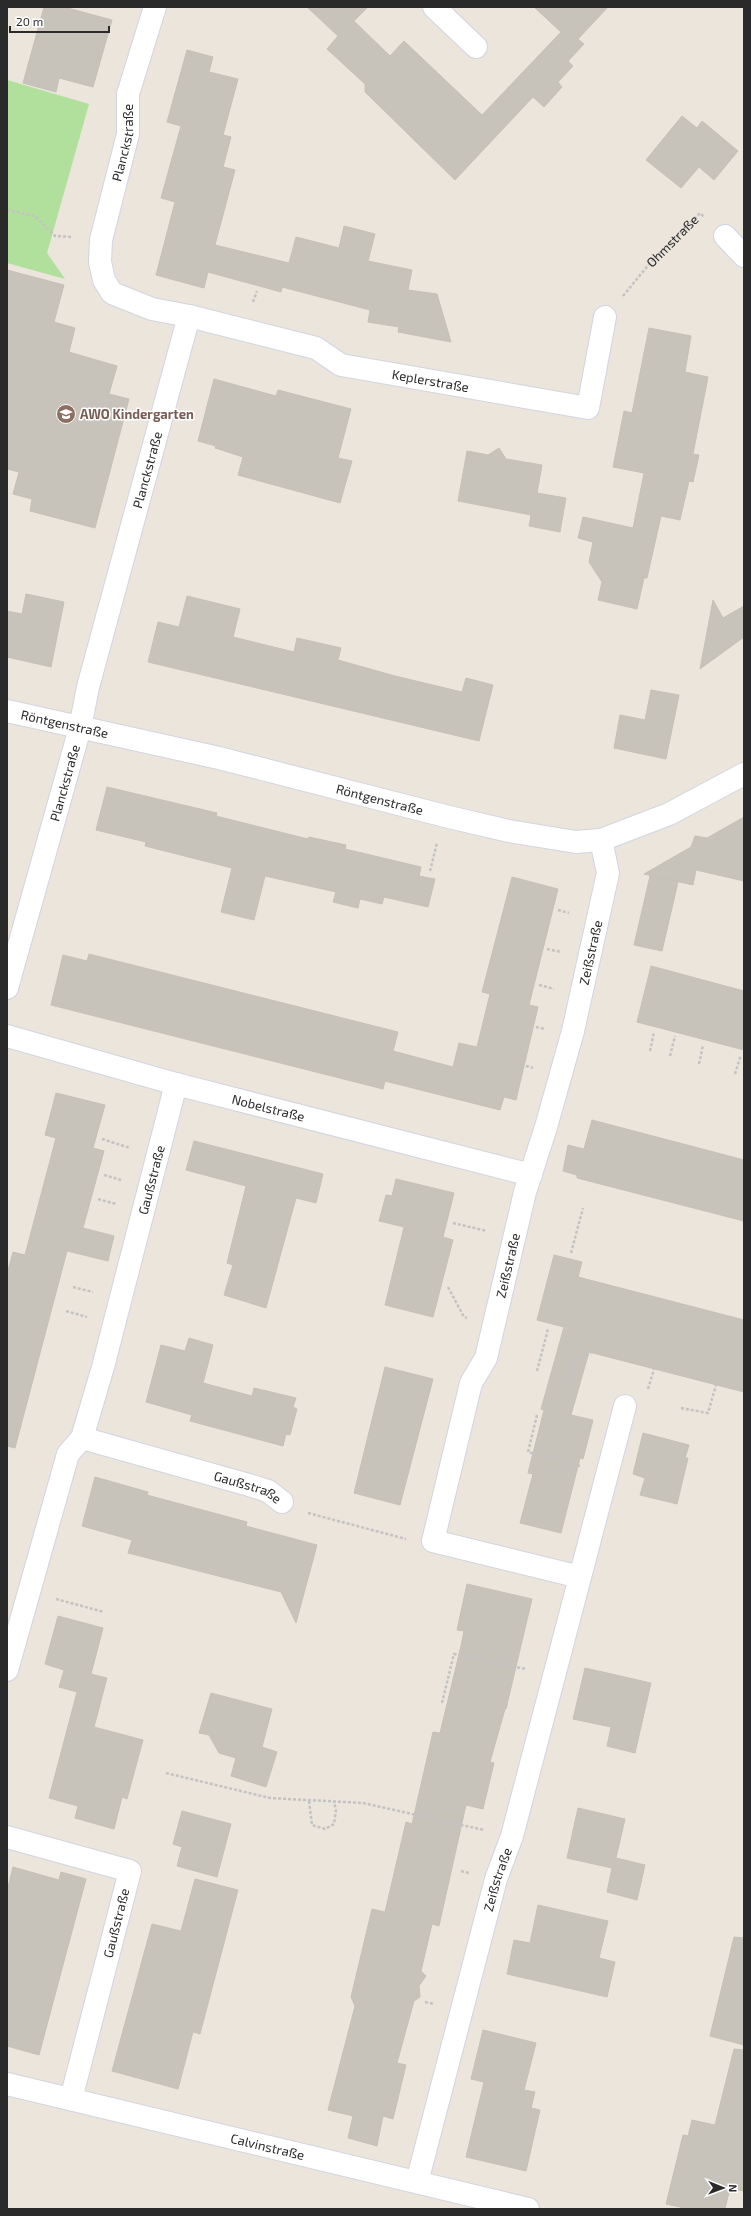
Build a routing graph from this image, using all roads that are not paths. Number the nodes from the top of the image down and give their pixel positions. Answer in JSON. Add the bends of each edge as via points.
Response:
{"nodes":[{"id":1,"x":155,"y":7,"type":"edge"},
{"id":2,"x":434,"y":7,"type":"edge"},
{"id":3,"x":476,"y":47,"type":"dead end"},
{"id":4,"x":725,"y":236,"type":"road end"},
{"id":5,"x":744,"y":256,"type":"edge"},
{"id":6,"x":189,"y":316,"type":"junction"},
{"id":7,"x":605,"y":318,"type":"road end"},
{"id":8,"x":7,"y":710,"type":"edge"},
{"id":9,"x":80,"y":728,"type":"junction"},
{"id":10,"x":744,"y":774,"type":"edge"},
{"id":11,"x":601,"y":840,"type":"junction"},
{"id":12,"x":7,"y":988,"type":"edge"},
{"id":13,"x":7,"y":1036,"type":"edge"},
{"id":14,"x":176,"y":1084,"type":"junction"},
{"id":15,"x":531,"y":1175,"type":"junction"},
{"id":16,"x":625,"y":1406,"type":"dead end"},
{"id":17,"x":82,"y":1438,"type":"junction"},
{"id":18,"x":282,"y":1502,"type":"road end"},
{"id":19,"x":580,"y":1577,"type":"junction"},
{"id":20,"x":7,"y":1670,"type":"edge"},
{"id":21,"x":7,"y":1837,"type":"edge"},
{"id":22,"x":7,"y":2084,"type":"edge"},
{"id":23,"x":71,"y":2099,"type":"junction"},
{"id":24,"x":417,"y":2182,"type":"junction"},
{"id":25,"x":528,"y":2209,"type":"edge"}],
"edges":[{"from":1,"to":6,"type":"street","name":"Planckstraße","via":[[128,94],[128,134],[101,240],[100,262],[104,280],[112,294],[152,308]]},
{"from":2,"to":3,"type":"street"},
{"from":4,"to":5,"type":"street"},
{"from":6,"to":7,"type":"street","name":"Keplerstraße","via":[[316,348],[341,364],[588,408]]},
{"from":6,"to":9,"type":"street","name":"Planckstraße","via":[[90,679]]},
{"from":8,"to":9,"type":"street","name":"Röntgenstraße"},
{"from":9,"to":11,"type":"street","name":"Röntgenstraße","via":[[212,756],[509,831],[576,842]]},
{"from":9,"to":12,"type":"street","name":"Planckstraße"},
{"from":10,"to":11,"type":"street","name":"Röntgenstraße","via":[[669,814]]},
{"from":11,"to":15,"type":"street","name":"Zeißstraße","via":[[608,873],[572,1030]]},
{"from":13,"to":14,"type":"street","name":"Nobelstraße"},
{"from":14,"to":15,"type":"street","name":"Nobelstraße"},
{"from":14,"to":17,"type":"street","name":"Gaußstraße","via":[[104,1367]]},
{"from":15,"to":19,"type":"street","name":"Zeißstraße","via":[[486,1358],[471,1383],[433,1541]]},
{"from":16,"to":19,"type":"street","name":"Zeißstraße"},
{"from":17,"to":18,"type":"street","name":"Gaußstraße","via":[[268,1491]]},
{"from":17,"to":20,"type":"street","name":"Gaußstraße","via":[[68,1454]]},
{"from":19,"to":24,"type":"street","name":"Zeißstraße","via":[[512,1836],[496,1879]]},
{"from":21,"to":23,"type":"street","name":"Gaußstraße","via":[[130,1870]]},
{"from":22,"to":23,"type":"street","name":"Calvinstraße"},
{"from":23,"to":24,"type":"street","name":"Calvinstraße"},
{"from":24,"to":25,"type":"street","name":"Calvinstraße"}]}
